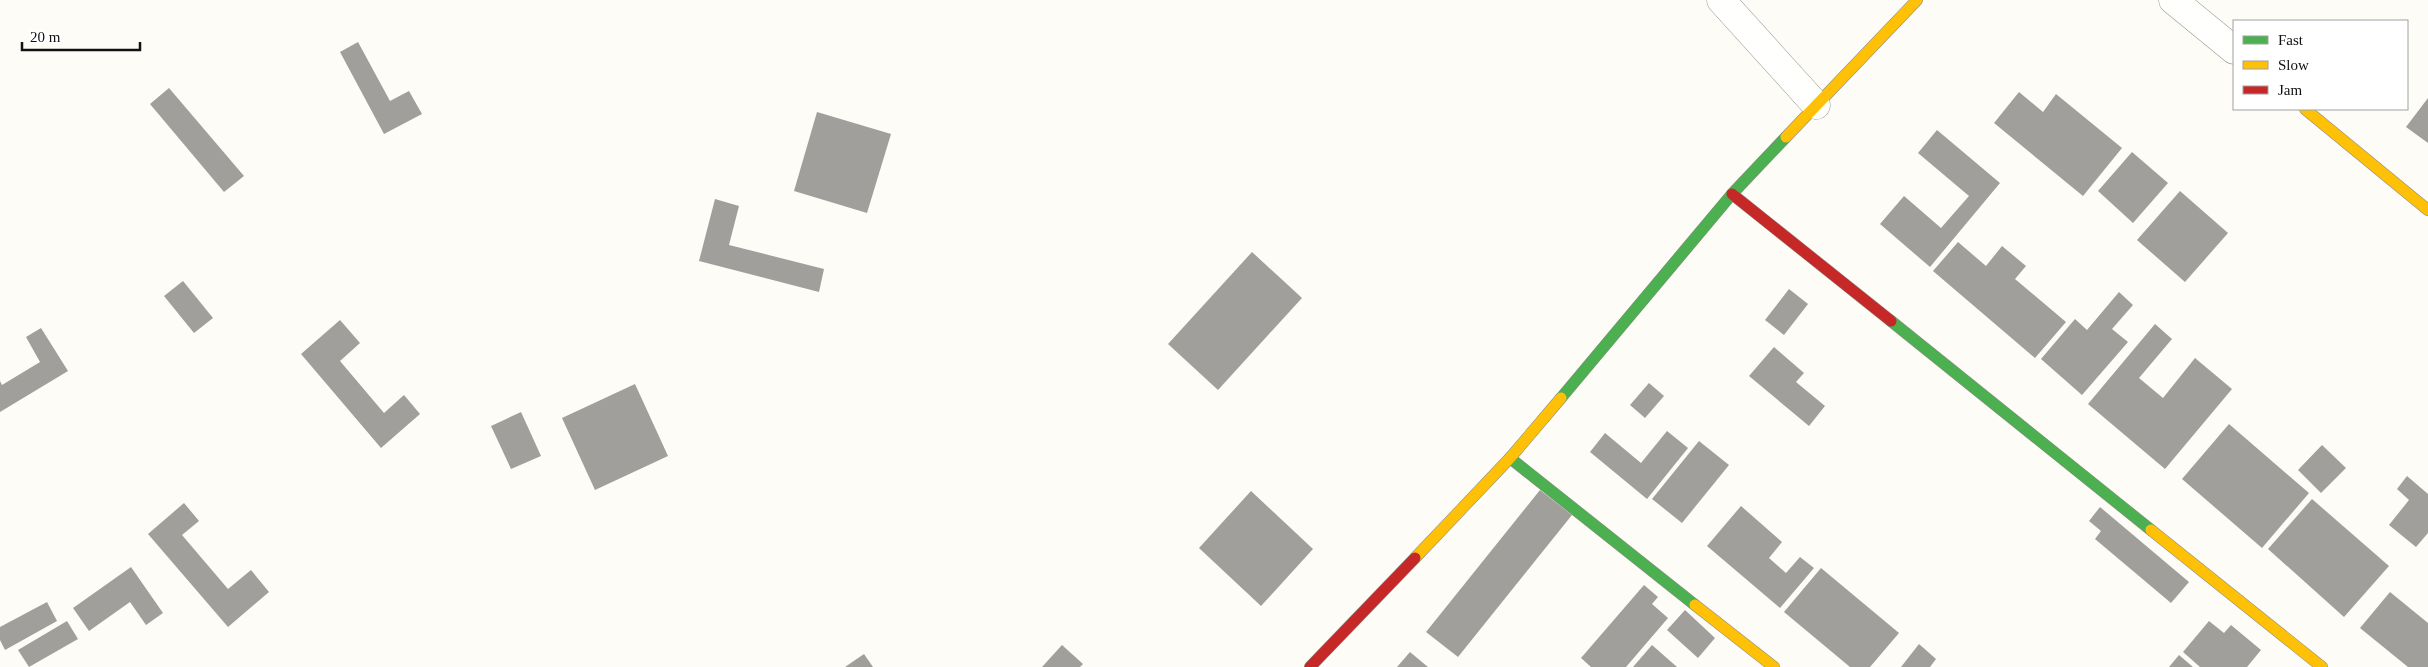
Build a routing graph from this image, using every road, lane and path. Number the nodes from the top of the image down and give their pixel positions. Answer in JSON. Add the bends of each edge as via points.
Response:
{"nodes":[{"id":1,"x":1721,"y":0,"type":"edge"},
{"id":2,"x":1917,"y":0,"type":"edge"},
{"id":3,"x":2173,"y":0,"type":"edge"},
{"id":4,"x":2233,"y":49,"type":"edge"},
{"id":5,"x":1816,"y":105,"type":"junction"},
{"id":6,"x":2306,"y":110,"type":"edge"},
{"id":7,"x":1732,"y":194,"type":"junction"},
{"id":8,"x":2428,"y":210,"type":"edge"},
{"id":9,"x":1510,"y":458,"type":"junction"},
{"id":10,"x":1310,"y":667,"type":"edge"},
{"id":11,"x":1774,"y":667,"type":"edge"},
{"id":12,"x":2322,"y":667,"type":"edge"}],
"edges":[{"from":1,"to":5,"type":"street"},
{"from":2,"to":5,"type":"street"},
{"from":3,"to":4,"type":"street"},
{"from":5,"to":7,"type":"street"},
{"from":6,"to":8,"type":"street"},
{"from":7,"to":9,"type":"street"},
{"from":7,"to":12,"type":"street"},
{"from":9,"to":10,"type":"street"},
{"from":9,"to":11,"type":"street"}]}
